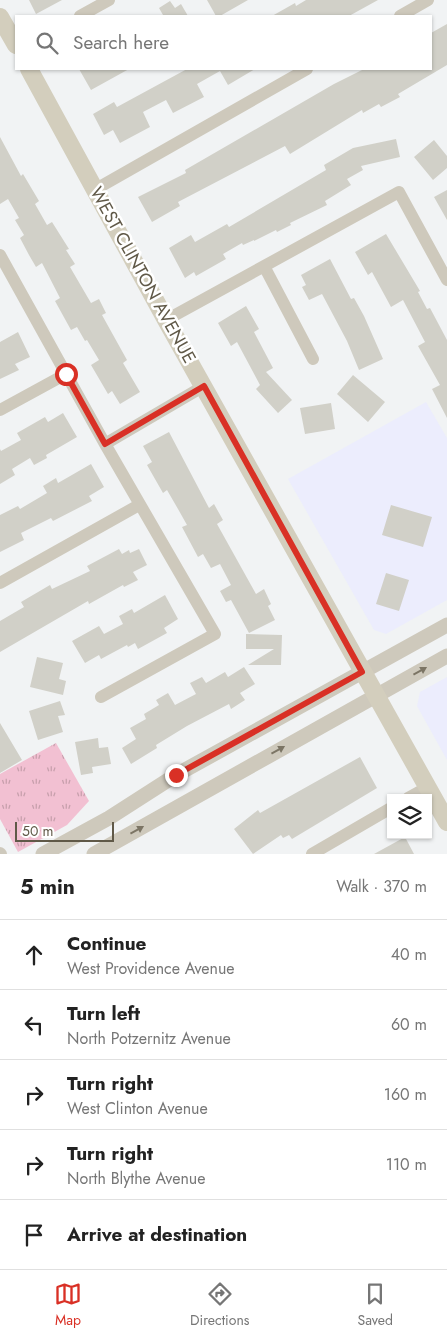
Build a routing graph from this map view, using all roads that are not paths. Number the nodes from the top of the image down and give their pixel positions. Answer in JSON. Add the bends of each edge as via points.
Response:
{"nodes":[{"id":1,"x":109,"y":0,"type":"edge"},
{"id":2,"x":428,"y":0,"type":"edge"},
{"id":3,"x":82,"y":15,"type":"edge"},
{"id":4,"x":402,"y":15,"type":"edge"},
{"id":5,"x":0,"y":17,"type":"edge"},
{"id":6,"x":15,"y":43,"type":"edge"},
{"id":7,"x":30,"y":70,"type":"edge"},
{"id":8,"x":305,"y":70,"type":"edge"},
{"id":9,"x":96,"y":189,"type":"junction"},
{"id":10,"x":0,"y":255,"type":"edge"},
{"id":11,"x":264,"y":266,"type":"junction"},
{"id":12,"x":447,"y":280,"type":"edge"},
{"id":13,"x":166,"y":320,"type":"junction"},
{"id":14,"x":313,"y":359,"type":"dead end"},
{"id":15,"x":66,"y":374,"type":"junction"},
{"id":16,"x":204,"y":386,"type":"junction"},
{"id":17,"x":0,"y":410,"type":"edge"},
{"id":18,"x":105,"y":444,"type":"junction"},
{"id":19,"x":139,"y":505,"type":"junction"},
{"id":20,"x":0,"y":583,"type":"edge"},
{"id":21,"x":447,"y":625,"type":"edge"},
{"id":22,"x":447,"y":656,"type":"edge"},
{"id":23,"x":362,"y":672,"type":"junction"},
{"id":24,"x":375,"y":696,"type":"junction"},
{"id":25,"x":101,"y":697,"type":"dead end"},
{"id":26,"x":428,"y":786,"type":"junction"},
{"id":27,"x":415,"y":794,"type":"edge"},
{"id":28,"x":387,"y":810,"type":"edge"},
{"id":29,"x":447,"y":822,"type":"edge"},
{"id":30,"x":44,"y":854,"type":"edge"},
{"id":31,"x":94,"y":854,"type":"edge"},
{"id":32,"x":312,"y":854,"type":"edge"}],
"edges":[{"from":1,"to":3,"type":"street"},
{"from":2,"to":4,"type":"street"},
{"from":5,"to":6,"type":"main road"},
{"from":7,"to":9,"type":"main road","name":"WEST CLINTON AVENUE"},
{"from":8,"to":9,"type":"street"},
{"from":9,"to":13,"type":"main road","name":"WEST CLINTON AVENUE"},
{"from":10,"to":15,"type":"street"},
{"from":11,"to":12,"type":"street","via":[[398,192]]},
{"from":11,"to":13,"type":"street"},
{"from":11,"to":14,"type":"street"},
{"from":13,"to":16,"type":"main road","name":"WEST CLINTON AVENUE"},
{"from":15,"to":17,"type":"street"},
{"from":15,"to":18,"type":"street"},
{"from":16,"to":18,"type":"street"},
{"from":16,"to":23,"type":"main road","name":"WEST CLINTON AVENUE"},
{"from":18,"to":19,"type":"street"},
{"from":19,"to":20,"type":"street"},
{"from":19,"to":25,"type":"street","via":[[214,634]]},
{"from":21,"to":23,"type":"street"},
{"from":24,"to":22,"type":"street","one_way":true},
{"from":23,"to":24,"type":"main road","name":"WEST CLINTON AVENUE"},
{"from":23,"to":30,"type":"street","via":[[176,775]]},
{"from":24,"to":26,"type":"main road","name":"WEST CLINTON AVENUE"},
{"from":31,"to":24,"type":"street","one_way":true},
{"from":26,"to":27,"type":"street"},
{"from":26,"to":29,"type":"main road","name":"WEST CLINTON AVENUE"},
{"from":28,"to":32,"type":"street"}]}
